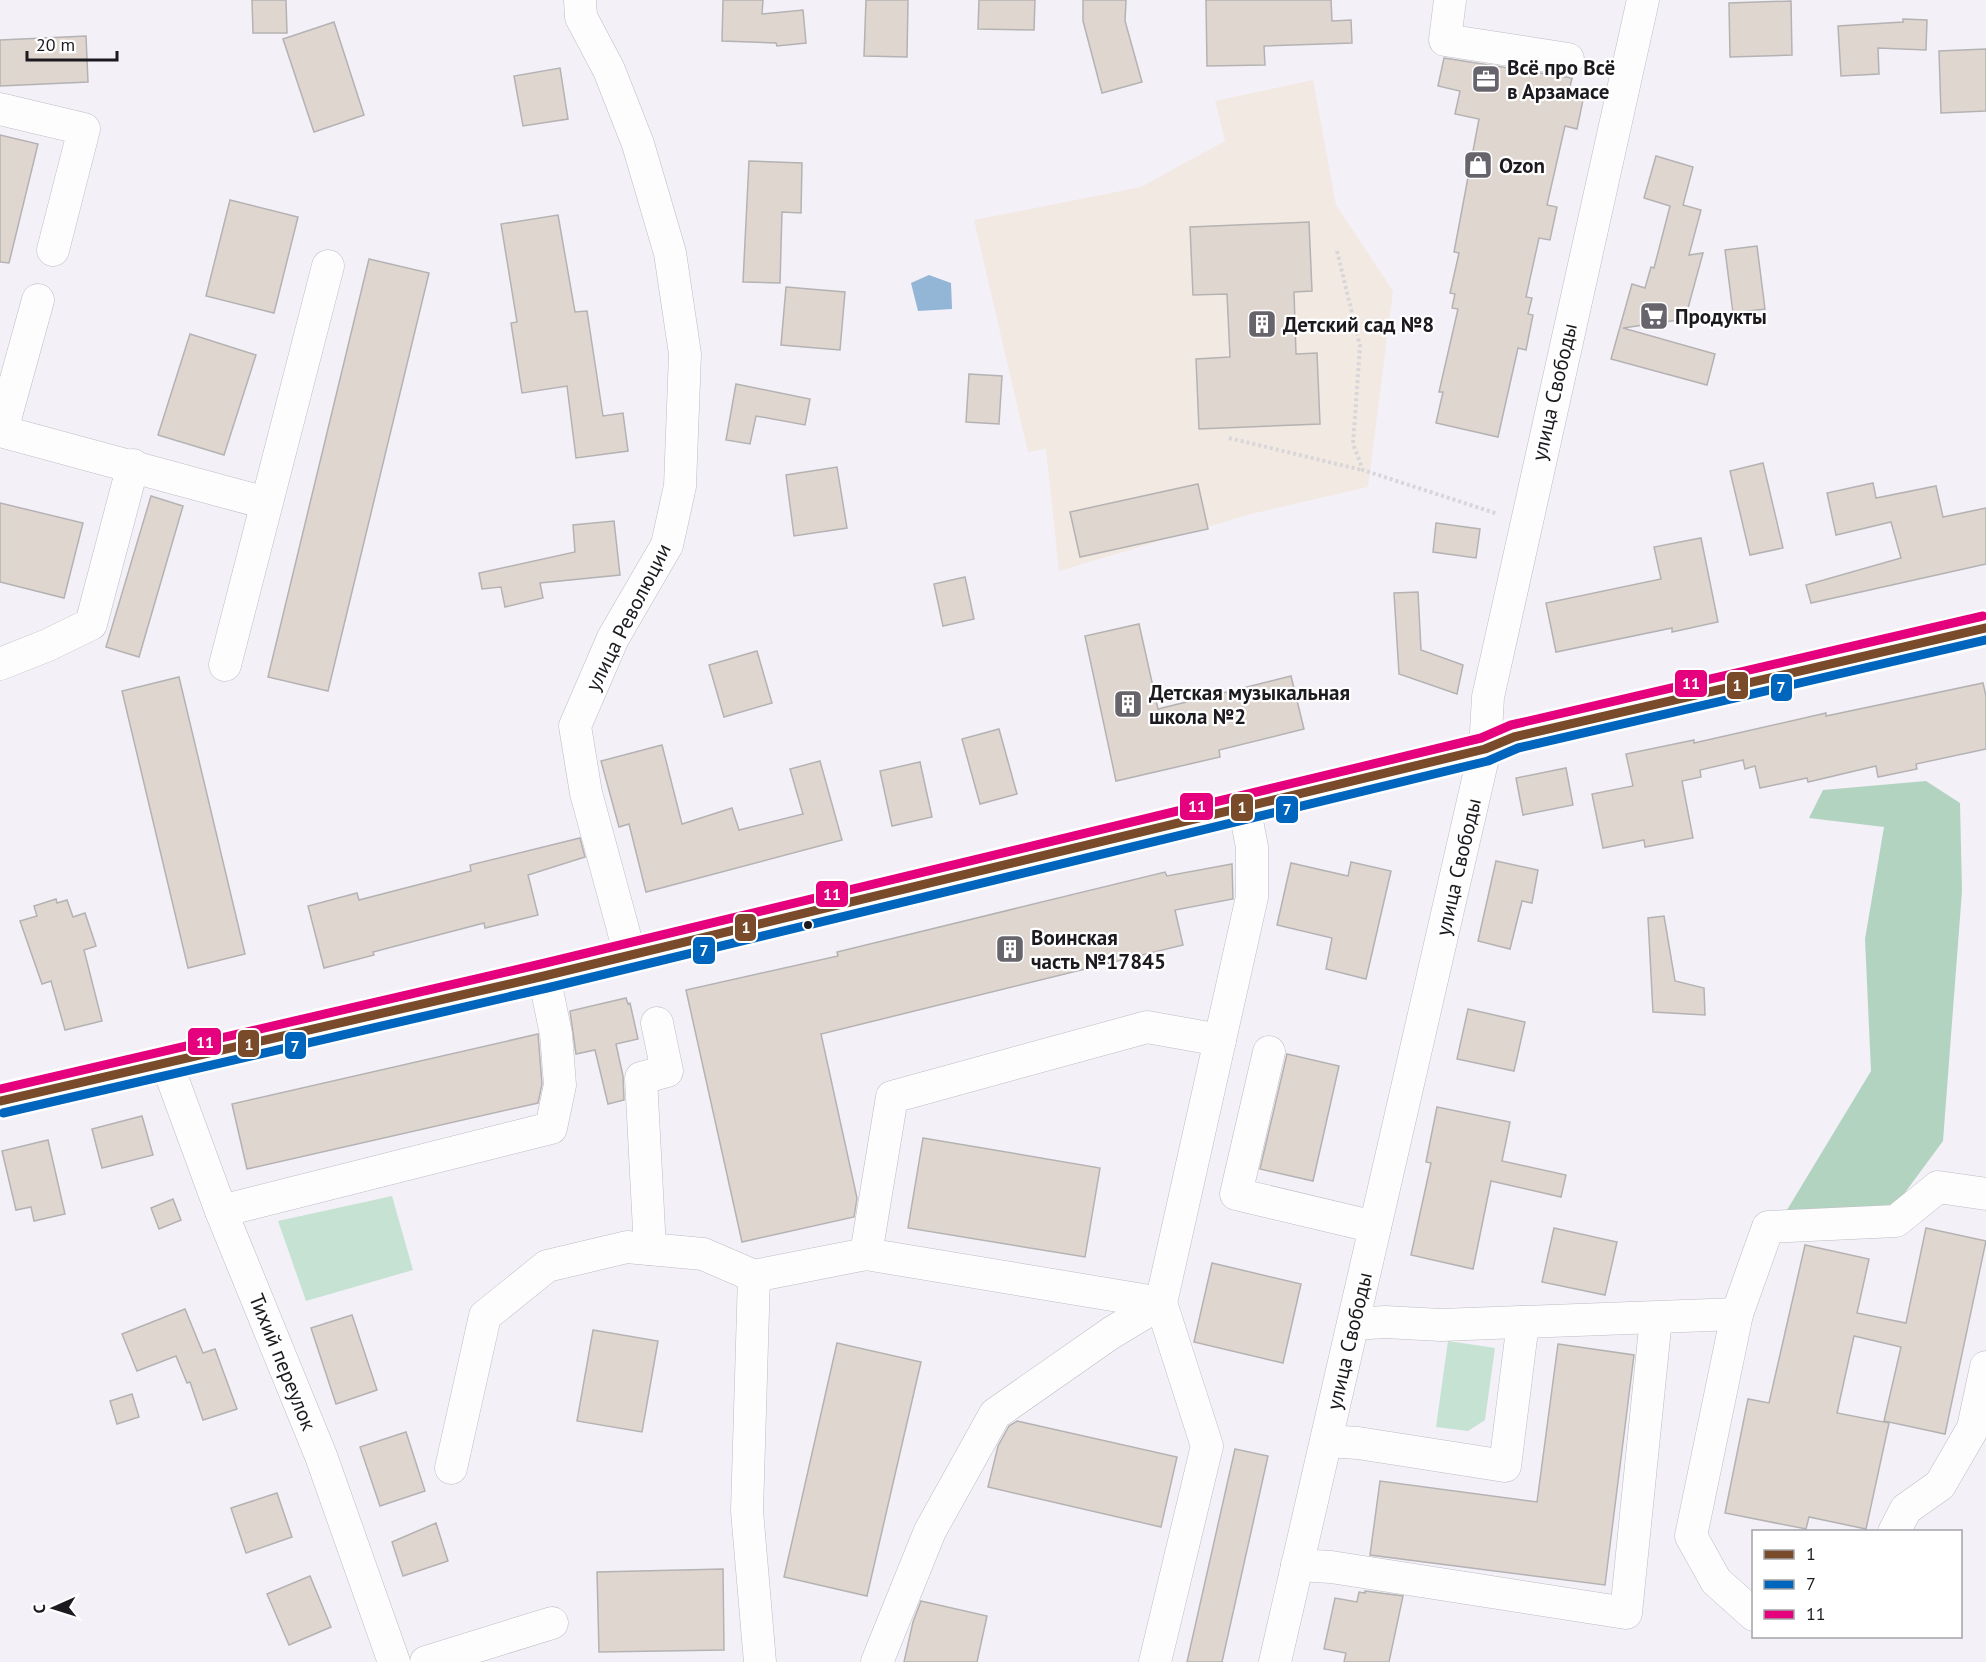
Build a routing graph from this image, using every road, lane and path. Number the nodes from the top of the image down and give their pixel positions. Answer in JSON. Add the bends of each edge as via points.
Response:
{"nodes":[{"id":1,"x":580,"y":0,"type":"edge"},
{"id":2,"x":1450,"y":0,"type":"edge"},
{"id":3,"x":1643,"y":0,"type":"edge"},
{"id":4,"x":1568,"y":59,"type":"dead end"},
{"id":5,"x":0,"y":109,"type":"edge"},
{"id":6,"x":53,"y":250,"type":"dead end"},
{"id":7,"x":1337,"y":250,"type":"dead end"},
{"id":8,"x":328,"y":266,"type":"dead end"},
{"id":9,"x":38,"y":300,"type":"dead end"},
{"id":10,"x":1,"y":430,"type":"edge"},
{"id":11,"x":1229,"y":438,"type":"dead end"},
{"id":12,"x":133,"y":465,"type":"junction"},
{"id":13,"x":1363,"y":470,"type":"junction"},
{"id":14,"x":266,"y":503,"type":"junction"},
{"id":15,"x":1504,"y":516,"type":"dead end"},
{"id":16,"x":1986,"y":628,"type":"edge"},
{"id":17,"x":0,"y":664,"type":"edge"},
{"id":18,"x":225,"y":665,"type":"dead end"},
{"id":19,"x":1485,"y":749,"type":"junction"},
{"id":20,"x":1244,"y":806,"type":"junction"},
{"id":21,"x":630,"y":955,"type":"junction"},
{"id":22,"x":544,"y":976,"type":"junction"},
{"id":23,"x":657,"y":1023,"type":"dead end"},
{"id":24,"x":1220,"y":1040,"type":"junction"},
{"id":25,"x":1269,"y":1052,"type":"dead end"},
{"id":26,"x":167,"y":1064,"type":"junction"},
{"id":27,"x":0,"y":1101,"type":"edge"},
{"id":28,"x":1986,"y":1194,"type":"edge"},
{"id":29,"x":221,"y":1211,"type":"junction"},
{"id":30,"x":1375,"y":1227,"type":"junction"},
{"id":31,"x":650,"y":1249,"type":"junction"},
{"id":32,"x":866,"y":1254,"type":"junction"},
{"id":33,"x":754,"y":1276,"type":"junction"},
{"id":34,"x":1161,"y":1303,"type":"junction"},
{"id":35,"x":1737,"y":1314,"type":"junction"},
{"id":36,"x":1656,"y":1318,"type":"junction"},
{"id":37,"x":1523,"y":1322,"type":"junction"},
{"id":38,"x":1353,"y":1324,"type":"junction"},
{"id":39,"x":1986,"y":1367,"type":"edge"},
{"id":40,"x":1326,"y":1441,"type":"junction"},
{"id":41,"x":451,"y":1468,"type":"dead end"},
{"id":42,"x":1895,"y":1530,"type":"edge"},
{"id":43,"x":1297,"y":1565,"type":"junction"},
{"id":44,"x":1752,"y":1613,"type":"edge"},
{"id":45,"x":552,"y":1623,"type":"dead end"},
{"id":46,"x":394,"y":1662,"type":"edge"},
{"id":47,"x":426,"y":1662,"type":"edge"},
{"id":48,"x":760,"y":1662,"type":"edge"},
{"id":49,"x":877,"y":1662,"type":"edge"},
{"id":50,"x":1155,"y":1662,"type":"edge"},
{"id":51,"x":1275,"y":1662,"type":"edge"}],
"edges":[{"from":1,"to":21,"type":"street","name":"улица Революции","via":[[581,17],[609,70],[638,144],[670,253],[685,354],[680,486],[667,545],[613,638],[575,726],[586,793]]},
{"from":2,"to":4,"type":"street","via":[[1445,40]]},
{"from":3,"to":19,"type":"street","name":"улица Свободы","via":[[1488,697]]},
{"from":5,"to":6,"type":"street","via":[[84,129]]},
{"from":7,"to":13,"type":"path","via":[[1360,346],[1353,444]]},
{"from":8,"to":14,"type":"street"},
{"from":9,"to":10,"type":"street"},
{"from":10,"to":12,"type":"street"},
{"from":11,"to":13,"type":"path"},
{"from":12,"to":14,"type":"street"},
{"from":12,"to":17,"type":"street","via":[[92,624]]},
{"from":13,"to":15,"type":"path"},
{"from":14,"to":18,"type":"street"},
{"from":16,"to":19,"type":"street","via":[[1535,732]]},
{"from":19,"to":20,"type":"street"},
{"from":19,"to":30,"type":"street","name":"улица Свободы"},
{"from":20,"to":21,"type":"street"},
{"from":20,"to":24,"type":"street","via":[[1252,846],[1252,897]]},
{"from":21,"to":22,"type":"street"},
{"from":22,"to":26,"type":"street"},
{"from":22,"to":29,"type":"street","via":[[556,1034],[560,1084],[551,1128]]},
{"from":23,"to":31,"type":"street","via":[[667,1071],[641,1078]]},
{"from":24,"to":32,"type":"street","via":[[1147,1026],[892,1097]]},
{"from":24,"to":34,"type":"street"},
{"from":25,"to":30,"type":"street","via":[[1236,1194]]},
{"from":26,"to":27,"type":"street"},
{"from":26,"to":29,"type":"street","name":"Тихий переулок"},
{"from":28,"to":35,"type":"street","via":[[1938,1187],[1896,1221],[1768,1227]]},
{"from":29,"to":46,"type":"street","name":"Тихий переулок","via":[[321,1456]]},
{"from":30,"to":38,"type":"street","name":"улица Свободы"},
{"from":31,"to":33,"type":"street","via":[[703,1254]]},
{"from":31,"to":41,"type":"street","via":[[627,1247],[547,1266],[485,1316]]},
{"from":32,"to":33,"type":"street"},
{"from":32,"to":34,"type":"street"},
{"from":33,"to":48,"type":"street","via":[[747,1511]]},
{"from":34,"to":49,"type":"street","via":[[995,1414],[918,1529]]},
{"from":34,"to":50,"type":"street","via":[[1207,1446]]},
{"from":35,"to":36,"type":"street"},
{"from":35,"to":44,"type":"street","via":[[1691,1536],[1716,1581]]},
{"from":36,"to":37,"type":"street"},
{"from":36,"to":43,"type":"street","via":[[1626,1613]]},
{"from":37,"to":38,"type":"street"},
{"from":37,"to":40,"type":"street","via":[[1505,1466]]},
{"from":38,"to":40,"type":"street","name":"улица Свободы"},
{"from":39,"to":42,"type":"street","via":[[1973,1428],[1940,1485],[1906,1509]]},
{"from":40,"to":43,"type":"street","name":"улица Свободы"},
{"from":43,"to":51,"type":"street","name":"улица Свободы"},
{"from":45,"to":47,"type":"street"}]}
